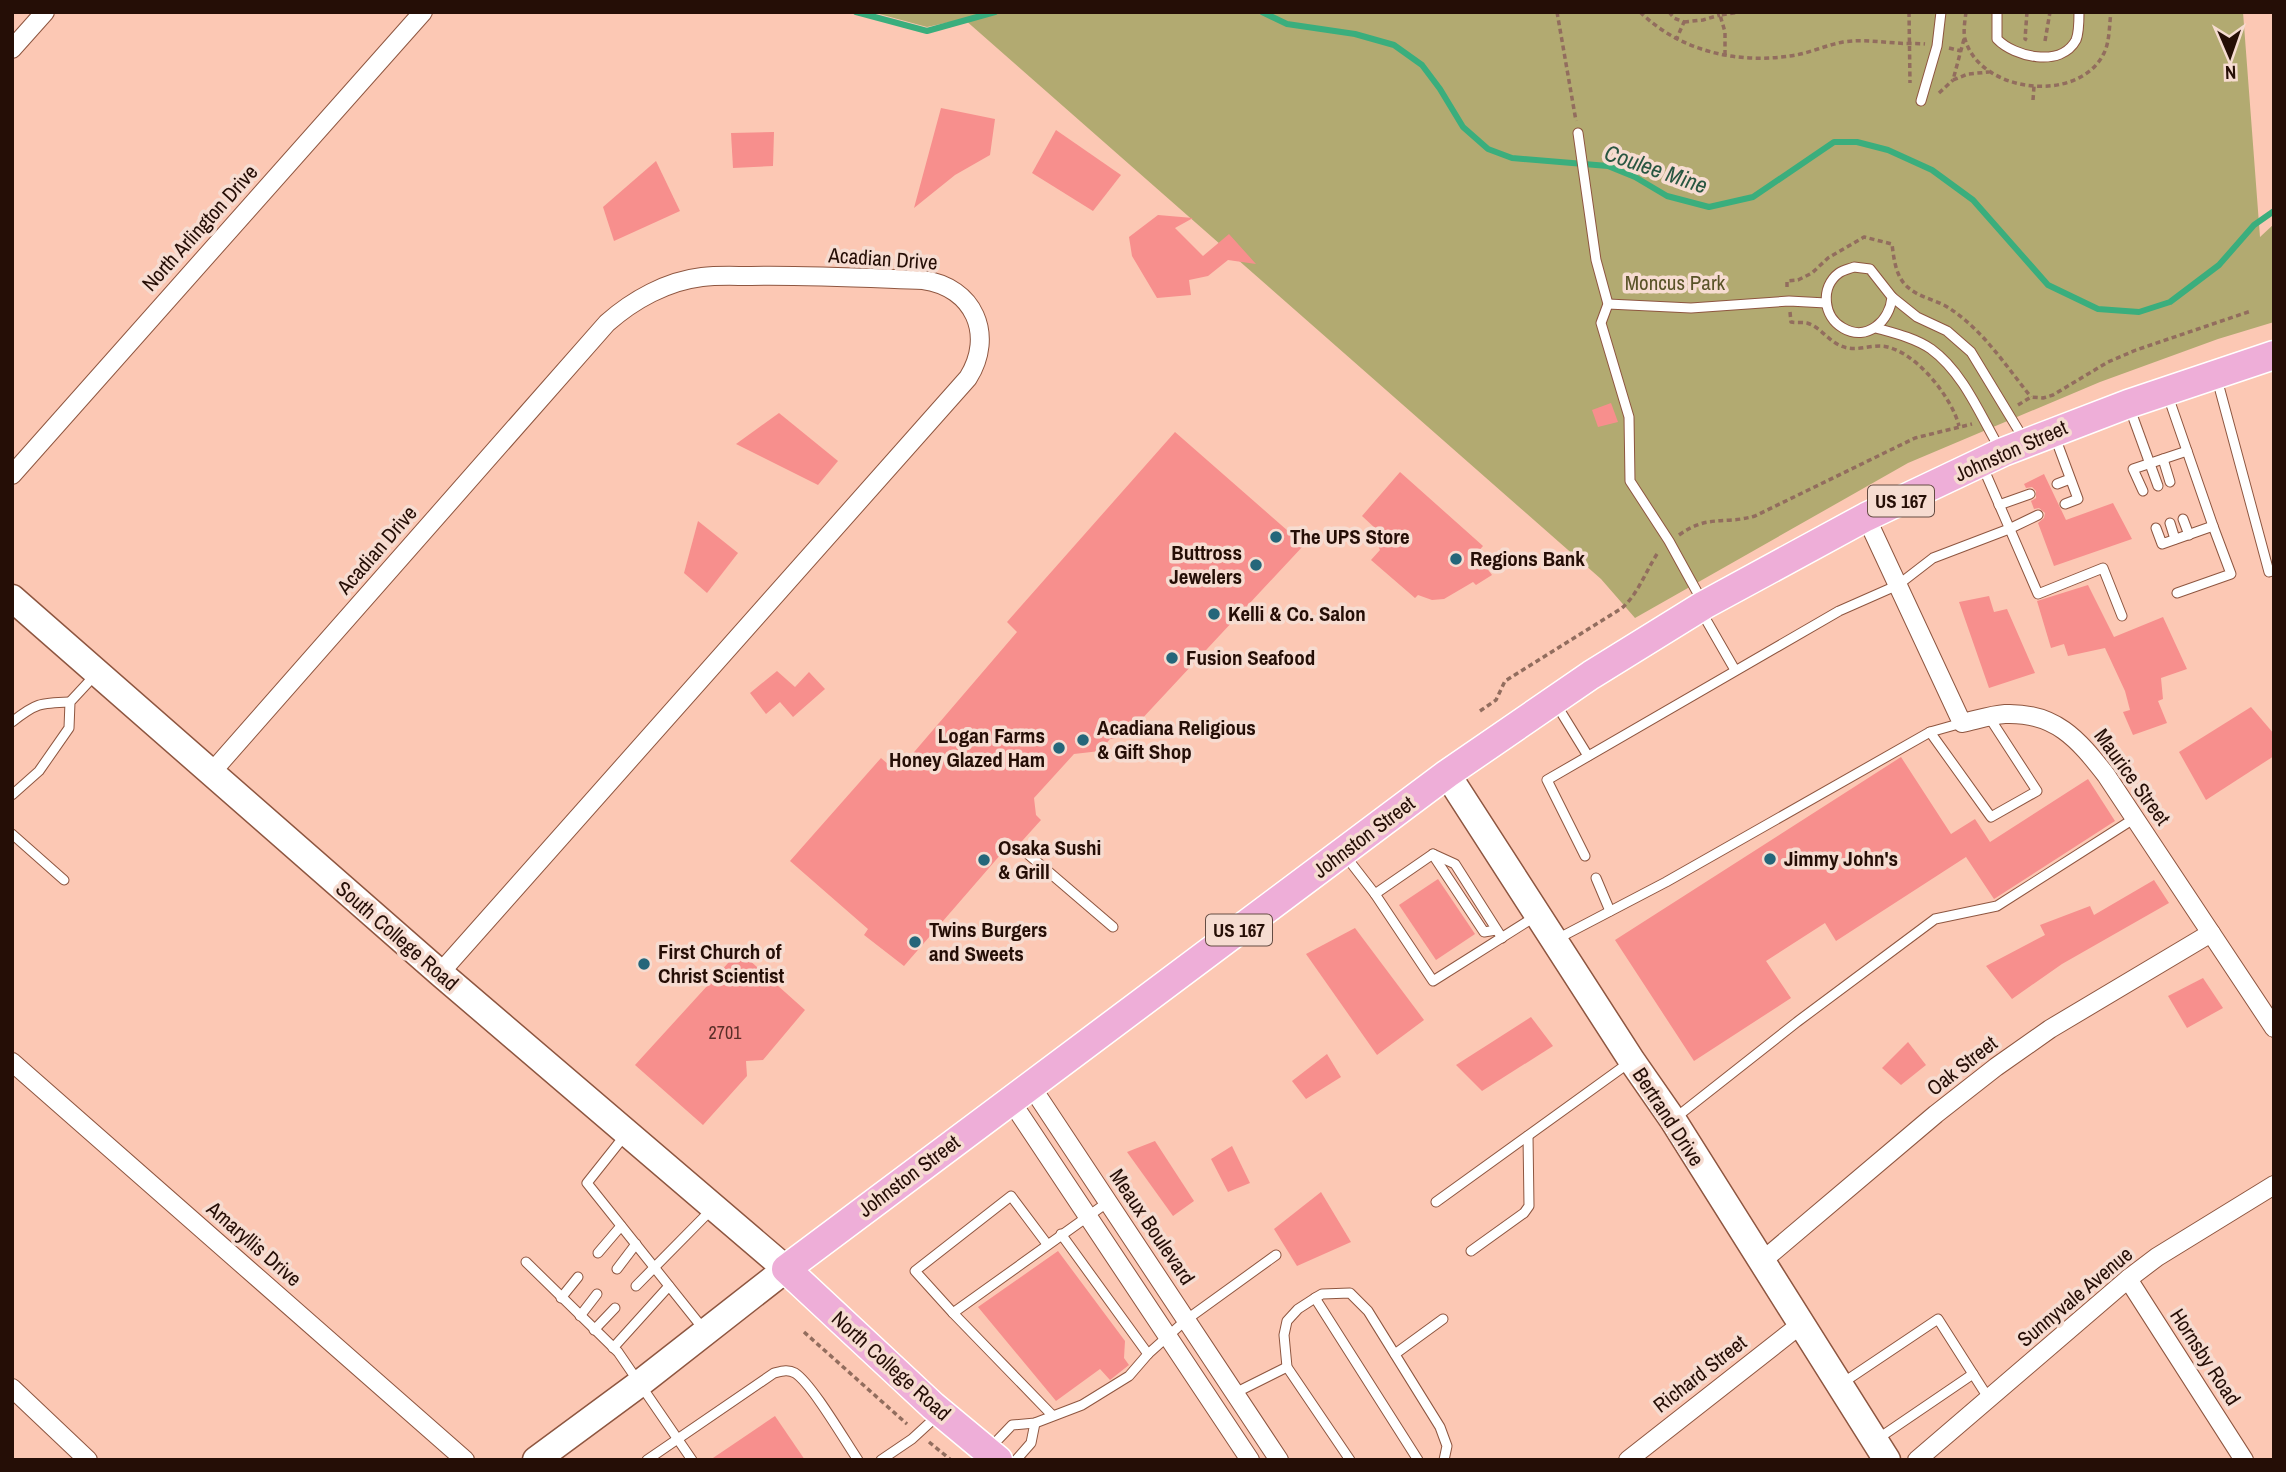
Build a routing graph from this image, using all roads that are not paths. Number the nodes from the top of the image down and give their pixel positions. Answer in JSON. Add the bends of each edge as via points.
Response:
{"nodes":[{"id":1,"x":44,"y":12,"type":"edge"},
{"id":2,"x":423,"y":12,"type":"edge"},
{"id":3,"x":1941,"y":12,"type":"edge"},
{"id":4,"x":1997,"y":12,"type":"edge"},
{"id":5,"x":2080,"y":12,"type":"edge"},
{"id":6,"x":12,"y":49,"type":"edge"},
{"id":7,"x":1921,"y":101,"type":"dead end"},
{"id":8,"x":1578,"y":133,"type":"road end"},
{"id":9,"x":1892,"y":297,"type":"junction"},
{"id":10,"x":1825,"y":303,"type":"junction"},
{"id":11,"x":1608,"y":304,"type":"junction"},
{"id":12,"x":1876,"y":328,"type":"junction"},
{"id":13,"x":2274,"y":355,"type":"edge"},
{"id":14,"x":2216,"y":374,"type":"junction"},
{"id":15,"x":2166,"y":391,"type":"junction"},
{"id":16,"x":2129,"y":404,"type":"junction"},
{"id":17,"x":2053,"y":432,"type":"junction"},
{"id":18,"x":2187,"y":451,"type":"junction"},
{"id":19,"x":2003,"y":453,"type":"junction"},
{"id":20,"x":2163,"y":459,"type":"junction"},
{"id":21,"x":2149,"y":463,"type":"junction"},
{"id":22,"x":12,"y":475,"type":"edge"},
{"id":23,"x":2070,"y":478,"type":"junction"},
{"id":24,"x":2170,"y":482,"type":"dead end"},
{"id":25,"x":2057,"y":484,"type":"dead end"},
{"id":26,"x":2158,"y":486,"type":"dead end"},
{"id":27,"x":2143,"y":491,"type":"dead end"},
{"id":28,"x":2030,"y":495,"type":"dead end"},
{"id":29,"x":2065,"y":504,"type":"dead end"},
{"id":30,"x":1999,"y":505,"type":"junction"},
{"id":31,"x":2038,"y":515,"type":"dead end"},
{"id":32,"x":1866,"y":517,"type":"junction"},
{"id":33,"x":2183,"y":519,"type":"dead end"},
{"id":34,"x":2170,"y":523,"type":"dead end"},
{"id":35,"x":2213,"y":526,"type":"junction"},
{"id":36,"x":2157,"y":528,"type":"dead end"},
{"id":37,"x":2009,"y":529,"type":"junction"},
{"id":38,"x":2189,"y":535,"type":"junction"},
{"id":39,"x":2175,"y":539,"type":"junction"},
{"id":40,"x":2274,"y":570,"type":"edge"},
{"id":41,"x":1898,"y":585,"type":"junction"},
{"id":42,"x":2177,"y":593,"type":"dead end"},
{"id":43,"x":12,"y":598,"type":"edge"},
{"id":44,"x":1702,"y":607,"type":"junction"},
{"id":45,"x":2122,"y":616,"type":"dead end"},
{"id":46,"x":1735,"y":670,"type":"junction"},
{"id":47,"x":97,"y":673,"type":"junction"},
{"id":48,"x":1554,"y":699,"type":"junction"},
{"id":49,"x":70,"y":702,"type":"junction"},
{"id":50,"x":1989,"y":717,"type":"junction"},
{"id":51,"x":12,"y":722,"type":"edge"},
{"id":52,"x":1962,"y":723,"type":"junction"},
{"id":53,"x":1930,"y":732,"type":"junction"},
{"id":54,"x":1588,"y":756,"type":"junction"},
{"id":55,"x":211,"y":773,"type":"junction"},
{"id":56,"x":1447,"y":775,"type":"junction"},
{"id":57,"x":12,"y":795,"type":"edge"},
{"id":58,"x":2135,"y":818,"type":"junction"},
{"id":59,"x":12,"y":834,"type":"edge"},
{"id":60,"x":1343,"y":852,"type":"junction"},
{"id":61,"x":1029,"y":855,"type":"dead end"},
{"id":62,"x":1585,"y":856,"type":"dead end"},
{"id":63,"x":1597,"y":878,"type":"dead end"},
{"id":64,"x":64,"y":880,"type":"dead end"},
{"id":65,"x":1375,"y":894,"type":"junction"},
{"id":66,"x":1610,"y":911,"type":"junction"},
{"id":67,"x":1538,"y":915,"type":"junction"},
{"id":68,"x":1113,"y":927,"type":"dead end"},
{"id":69,"x":2211,"y":933,"type":"junction"},
{"id":70,"x":1499,"y":934,"type":"junction"},
{"id":71,"x":1554,"y":941,"type":"junction"},
{"id":72,"x":440,"y":974,"type":"junction"},
{"id":73,"x":2274,"y":1028,"type":"edge"},
{"id":74,"x":1632,"y":1061,"type":"junction"},
{"id":75,"x":12,"y":1062,"type":"edge"},
{"id":76,"x":1021,"y":1093,"type":"junction"},
{"id":77,"x":1673,"y":1121,"type":"junction"},
{"id":78,"x":626,"y":1133,"type":"junction"},
{"id":79,"x":1528,"y":1136,"type":"junction"},
{"id":80,"x":2274,"y":1185,"type":"edge"},
{"id":81,"x":1108,"y":1202,"type":"junction"},
{"id":82,"x":1436,"y":1202,"type":"dead end"},
{"id":83,"x":713,"y":1208,"type":"junction"},
{"id":84,"x":1087,"y":1215,"type":"junction"},
{"id":85,"x":621,"y":1226,"type":"junction"},
{"id":86,"x":1061,"y":1234,"type":"junction"},
{"id":87,"x":636,"y":1244,"type":"junction"},
{"id":88,"x":1047,"y":1244,"type":"junction"},
{"id":89,"x":1471,"y":1251,"type":"dead end"},
{"id":90,"x":598,"y":1253,"type":"dead end"},
{"id":91,"x":1276,"y":1255,"type":"dead end"},
{"id":92,"x":526,"y":1262,"type":"dead end"},
{"id":93,"x":1761,"y":1262,"type":"junction"},
{"id":94,"x":654,"y":1266,"type":"junction"},
{"id":95,"x":617,"y":1269,"type":"dead end"},
{"id":96,"x":786,"y":1269,"type":"junction"},
{"id":97,"x":578,"y":1278,"type":"dead end"},
{"id":98,"x":2128,"y":1279,"type":"junction"},
{"id":99,"x":636,"y":1286,"type":"dead end"},
{"id":100,"x":669,"y":1286,"type":"junction"},
{"id":101,"x":597,"y":1294,"type":"dead end"},
{"id":102,"x":561,"y":1298,"type":"junction"},
{"id":103,"x":1315,"y":1298,"type":"junction"},
{"id":104,"x":615,"y":1308,"type":"dead end"},
{"id":105,"x":953,"y":1313,"type":"junction"},
{"id":106,"x":580,"y":1316,"type":"junction"},
{"id":107,"x":1443,"y":1319,"type":"dead end"},
{"id":108,"x":1186,"y":1320,"type":"junction"},
{"id":109,"x":1800,"y":1325,"type":"junction"},
{"id":110,"x":594,"y":1330,"type":"junction"},
{"id":111,"x":706,"y":1332,"type":"junction"},
{"id":112,"x":1167,"y":1337,"type":"junction"},
{"id":113,"x":613,"y":1348,"type":"junction"},
{"id":114,"x":1148,"y":1354,"type":"junction"},
{"id":115,"x":1395,"y":1354,"type":"junction"},
{"id":116,"x":1286,"y":1367,"type":"junction"},
{"id":117,"x":1973,"y":1374,"type":"junction"},
{"id":118,"x":639,"y":1384,"type":"junction"},
{"id":119,"x":1839,"y":1385,"type":"junction"},
{"id":120,"x":12,"y":1388,"type":"edge"},
{"id":121,"x":1235,"y":1393,"type":"junction"},
{"id":122,"x":1989,"y":1399,"type":"junction"},
{"id":123,"x":1214,"y":1407,"type":"junction"},
{"id":124,"x":941,"y":1412,"type":"junction"},
{"id":125,"x":1052,"y":1415,"type":"junction"},
{"id":126,"x":1035,"y":1423,"type":"junction"},
{"id":127,"x":677,"y":1439,"type":"junction"},
{"id":128,"x":1881,"y":1450,"type":"edge"},
{"id":129,"x":993,"y":1455,"type":"edge"},
{"id":130,"x":88,"y":1460,"type":"edge"},
{"id":131,"x":466,"y":1460,"type":"edge"},
{"id":132,"x":536,"y":1460,"type":"edge"},
{"id":133,"x":647,"y":1460,"type":"edge"},
{"id":134,"x":692,"y":1460,"type":"edge"},
{"id":135,"x":858,"y":1460,"type":"edge"},
{"id":136,"x":881,"y":1460,"type":"edge"},
{"id":137,"x":1016,"y":1460,"type":"edge"},
{"id":138,"x":1250,"y":1460,"type":"edge"},
{"id":139,"x":1279,"y":1460,"type":"edge"},
{"id":140,"x":1350,"y":1460,"type":"edge"},
{"id":141,"x":1418,"y":1460,"type":"edge"},
{"id":142,"x":1444,"y":1460,"type":"edge"},
{"id":143,"x":1628,"y":1460,"type":"edge"},
{"id":144,"x":1917,"y":1460,"type":"edge"},
{"id":145,"x":2244,"y":1460,"type":"edge"}],
"edges":[{"from":1,"to":6,"type":"street"},
{"from":2,"to":22,"type":"street","name":"North Arlington Drive"},
{"from":3,"to":7,"type":"lane","via":[[1937,46]]},
{"from":4,"to":5,"type":"lane","via":[[1997,39],[2006,48],[2023,55],[2051,56],[2067,50],[2077,38]]},
{"from":8,"to":11,"type":"lane","via":[[1596,260]]},
{"from":9,"to":10,"type":"lane","via":[[1870,269],[1854,267],[1838,274],[1828,287]]},
{"from":9,"to":12,"type":"lane","via":[[1888,315]]},
{"from":9,"to":19,"type":"lane","via":[[1972,352]]},
{"from":10,"to":11,"type":"lane","via":[[1691,308]]},
{"from":10,"to":12,"type":"lane","via":[[1831,318],[1844,329],[1860,333]]},
{"from":11,"to":44,"type":"lane","via":[[1601,323],[1629,417],[1630,481],[1669,541]]},
{"from":12,"to":19,"type":"lane","via":[[1931,349],[1958,376]]},
{"from":13,"to":14,"type":"main road","name":"Johnston Street","number":"US 167"},
{"from":14,"to":15,"type":"main road","name":"Johnston Street","number":"US 167"},
{"from":14,"to":40,"type":"lane","via":[[2269,572]]},
{"from":15,"to":16,"type":"main road","name":"Johnston Street","number":"US 167"},
{"from":15,"to":18,"type":"lane"},
{"from":16,"to":17,"type":"main road","name":"Johnston Street","number":"US 167"},
{"from":16,"to":21,"type":"lane"},
{"from":17,"to":19,"type":"main road","name":"Johnston Street","number":"US 167"},
{"from":17,"to":23,"type":"lane"},
{"from":18,"to":20,"type":"lane"},
{"from":18,"to":35,"type":"lane"},
{"from":19,"to":30,"type":"lane"},
{"from":19,"to":32,"type":"main road","name":"Johnston Street","number":"US 167"},
{"from":20,"to":21,"type":"lane"},
{"from":20,"to":24,"type":"lane"},
{"from":21,"to":26,"type":"lane"},
{"from":21,"to":27,"type":"lane","via":[[2133,469]]},
{"from":23,"to":25,"type":"lane"},
{"from":23,"to":29,"type":"lane","via":[[2078,499]]},
{"from":28,"to":30,"type":"lane"},
{"from":30,"to":37,"type":"lane"},
{"from":31,"to":37,"type":"lane"},
{"from":32,"to":41,"type":"street"},
{"from":32,"to":44,"type":"main road","name":"Johnston Street","number":"US 167"},
{"from":33,"to":38,"type":"lane"},
{"from":34,"to":39,"type":"lane"},
{"from":35,"to":38,"type":"lane"},
{"from":35,"to":42,"type":"lane","via":[[2231,574]]},
{"from":36,"to":39,"type":"lane","via":[[2161,544]]},
{"from":37,"to":41,"type":"lane","via":[[1933,558]]},
{"from":37,"to":45,"type":"lane","via":[[2038,594],[2103,568]]},
{"from":38,"to":39,"type":"lane"},
{"from":41,"to":46,"type":"lane","via":[[1839,611]]},
{"from":41,"to":52,"type":"street"},
{"from":43,"to":47,"type":"main road","name":"South College Road"},
{"from":44,"to":46,"type":"lane"},
{"from":44,"to":48,"type":"main road","name":"Johnston Street","number":"US 167"},
{"from":46,"to":54,"type":"lane"},
{"from":47,"to":49,"type":"lane"},
{"from":47,"to":55,"type":"main road","name":"South College Road"},
{"from":48,"to":54,"type":"lane"},
{"from":48,"to":56,"type":"main road","name":"Johnston Street","number":"US 167"},
{"from":49,"to":51,"type":"lane","via":[[42,702]]},
{"from":49,"to":57,"type":"lane","via":[[69,728],[39,771]]},
{"from":50,"to":52,"type":"street","name":"Maurice Street"},
{"from":50,"to":53,"type":"lane","via":[[2037,791],[1991,817]]},
{"from":50,"to":58,"type":"street","name":"Maurice Street","via":[[2025,715],[2066,730],[2085,748]]},
{"from":52,"to":53,"type":"lane"},
{"from":53,"to":66,"type":"lane"},
{"from":54,"to":62,"type":"lane","via":[[1547,780]]},
{"from":55,"to":72,"type":"main road","name":"South College Road"},
{"from":55,"to":72,"type":"street","name":"Acadian Drive","via":[[624,308],[702,277],[923,280],[936,281],[961,294],[971,307],[981,345],[968,378]]},
{"from":56,"to":60,"type":"main road","name":"Johnston Street","number":"US 167"},
{"from":56,"to":67,"type":"main road","name":"Bertrand Drive"},
{"from":58,"to":69,"type":"street","name":"Maurice Street"},
{"from":58,"to":77,"type":"lane","via":[[1997,906],[1935,919]]},
{"from":59,"to":64,"type":"lane"},
{"from":60,"to":65,"type":"lane"},
{"from":60,"to":76,"type":"main road","name":"Johnston Street","number":"US 167"},
{"from":61,"to":68,"type":"lane"},
{"from":63,"to":66,"type":"lane"},
{"from":65,"to":70,"type":"lane","via":[[1433,854],[1455,864]]},
{"from":65,"to":70,"type":"lane","via":[[1433,981]]},
{"from":66,"to":71,"type":"lane"},
{"from":67,"to":70,"type":"lane"},
{"from":67,"to":71,"type":"main road","name":"Bertrand Drive"},
{"from":69,"to":73,"type":"street","name":"Maurice Street"},
{"from":69,"to":93,"type":"street","name":"Oak Street","via":[[2050,1029],[1996,1067]]},
{"from":71,"to":74,"type":"main road","name":"Bertrand Drive"},
{"from":72,"to":78,"type":"main road","name":"South College Road"},
{"from":74,"to":77,"type":"main road","name":"Bertrand Drive"},
{"from":74,"to":79,"type":"lane"},
{"from":75,"to":131,"type":"street","name":"Amaryllis Drive"},
{"from":76,"to":81,"type":"street","name":"Meaux Boulevard"},
{"from":76,"to":84,"type":"street"},
{"from":76,"to":96,"type":"main road","name":"Johnston Street","number":"US 167"},
{"from":77,"to":93,"type":"main road","name":"Bertrand Drive"},
{"from":78,"to":83,"type":"main road","name":"South College Road"},
{"from":78,"to":85,"type":"lane","via":[[587,1183]]},
{"from":79,"to":82,"type":"lane"},
{"from":79,"to":89,"type":"lane","via":[[1529,1206]]},
{"from":80,"to":98,"type":"street","name":"Sunnyvale Avenue"},
{"from":81,"to":84,"type":"lane"},
{"from":81,"to":108,"type":"street","name":"Meaux Boulevard"},
{"from":83,"to":94,"type":"lane"},
{"from":83,"to":96,"type":"main road","name":"South College Road"},
{"from":84,"to":86,"type":"lane"},
{"from":84,"to":112,"type":"street"},
{"from":85,"to":87,"type":"lane"},
{"from":85,"to":90,"type":"lane"},
{"from":86,"to":88,"type":"lane"},
{"from":86,"to":114,"type":"lane"},
{"from":87,"to":94,"type":"lane"},
{"from":87,"to":95,"type":"lane"},
{"from":88,"to":105,"type":"lane"},
{"from":88,"to":105,"type":"lane","via":[[1012,1196],[915,1271]]},
{"from":91,"to":108,"type":"lane"},
{"from":92,"to":102,"type":"lane"},
{"from":93,"to":109,"type":"main road","name":"Bertrand Drive"},
{"from":94,"to":99,"type":"lane"},
{"from":94,"to":100,"type":"lane"},
{"from":96,"to":111,"type":"main road","name":"Johnston Street"},
{"from":96,"to":124,"type":"main road","name":"North College Road"},
{"from":97,"to":102,"type":"lane"},
{"from":98,"to":122,"type":"street","name":"Sunnyvale Avenue"},
{"from":98,"to":145,"type":"street","name":"Hornsby Road"},
{"from":100,"to":111,"type":"lane"},
{"from":100,"to":113,"type":"lane"},
{"from":101,"to":106,"type":"lane"},
{"from":102,"to":106,"type":"lane"},
{"from":103,"to":115,"type":"lane","via":[[1350,1293]]},
{"from":103,"to":116,"type":"lane","via":[[1287,1321]]},
{"from":103,"to":141,"type":"lane"},
{"from":104,"to":110,"type":"lane"},
{"from":105,"to":125,"type":"lane"},
{"from":106,"to":110,"type":"lane"},
{"from":107,"to":115,"type":"lane"},
{"from":108,"to":112,"type":"lane"},
{"from":108,"to":121,"type":"street","name":"Meaux Boulevard"},
{"from":109,"to":119,"type":"main road","name":"Bertrand Drive"},
{"from":109,"to":143,"type":"street","name":"Richard Street"},
{"from":110,"to":113,"type":"lane"},
{"from":111,"to":118,"type":"main road","name":"Johnston Street"},
{"from":112,"to":114,"type":"lane"},
{"from":112,"to":123,"type":"street"},
{"from":113,"to":118,"type":"lane"},
{"from":114,"to":125,"type":"lane","via":[[1129,1376],[1082,1405]]},
{"from":115,"to":142,"type":"lane","via":[[1440,1427],[1447,1446]]},
{"from":116,"to":121,"type":"lane"},
{"from":116,"to":140,"type":"lane"},
{"from":117,"to":119,"type":"lane","via":[[1938,1319]]},
{"from":117,"to":122,"type":"lane"},
{"from":117,"to":128,"type":"lane"},
{"from":118,"to":127,"type":"lane"},
{"from":118,"to":132,"type":"main road","name":"Johnston Street"},
{"from":119,"to":128,"type":"main road","name":"Bertrand Drive"},
{"from":120,"to":130,"type":"street"},
{"from":121,"to":123,"type":"street"},
{"from":121,"to":139,"type":"street","name":"Meaux Boulevard"},
{"from":122,"to":144,"type":"street","name":"Sunnyvale Avenue"},
{"from":123,"to":138,"type":"street"},
{"from":124,"to":129,"type":"main road","name":"North College Road"},
{"from":124,"to":136,"type":"lane"},
{"from":125,"to":126,"type":"lane"},
{"from":126,"to":129,"type":"lane","via":[[1012,1425]]},
{"from":126,"to":137,"type":"lane","via":[[1031,1443]]},
{"from":127,"to":133,"type":"lane"},
{"from":127,"to":134,"type":"lane"},
{"from":127,"to":135,"type":"lane","via":[[774,1373],[787,1370],[808,1386]]}]}
